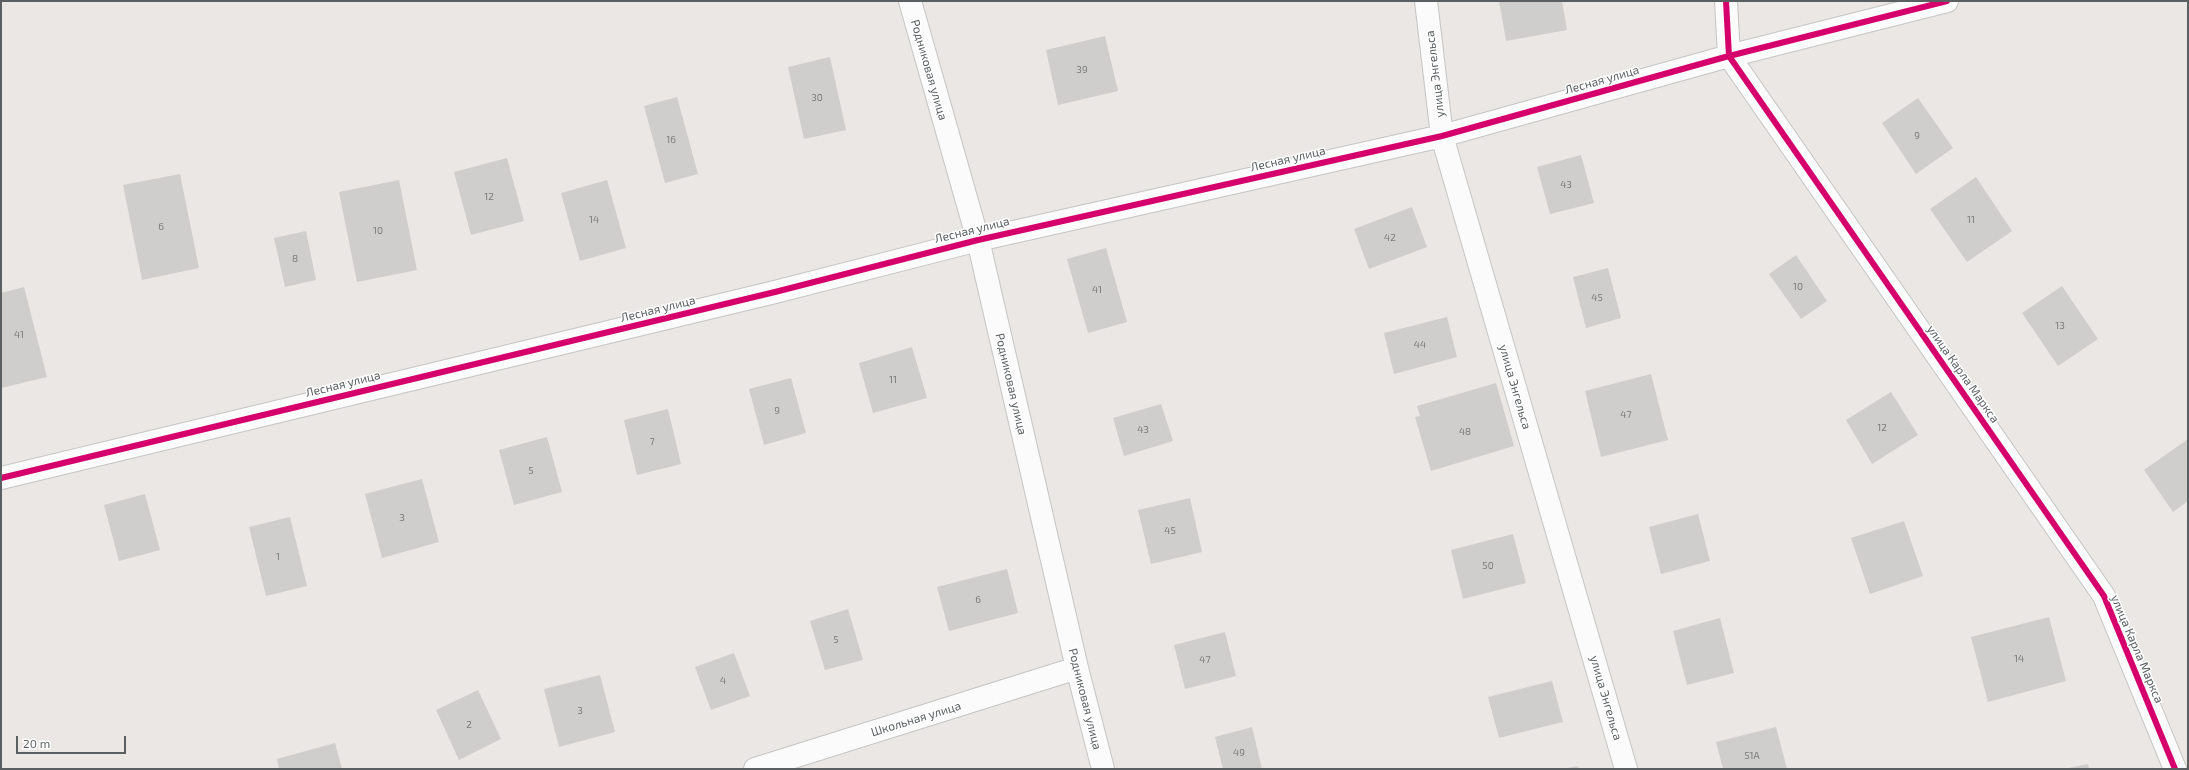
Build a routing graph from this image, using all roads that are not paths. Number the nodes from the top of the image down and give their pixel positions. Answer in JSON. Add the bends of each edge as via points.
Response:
{"nodes":[{"id":1,"x":910,"y":1,"type":"edge"},
{"id":2,"x":1426,"y":1,"type":"edge"},
{"id":3,"x":1726,"y":1,"type":"edge"},
{"id":4,"x":1947,"y":1,"type":"edge"},
{"id":5,"x":1729,"y":56,"type":"junction"},
{"id":6,"x":1442,"y":136,"type":"junction"},
{"id":7,"x":978,"y":240,"type":"junction"},
{"id":8,"x":1,"y":478,"type":"edge"},
{"id":9,"x":1077,"y":668,"type":"junction"},
{"id":10,"x":755,"y":769,"type":"edge"},
{"id":11,"x":1103,"y":769,"type":"edge"},
{"id":12,"x":1626,"y":769,"type":"edge"},
{"id":13,"x":2175,"y":769,"type":"edge"}],
"edges":[{"from":1,"to":7,"type":"street","name":"Родниковая улица"},
{"from":2,"to":6,"type":"street","name":"улица Энгельса"},
{"from":3,"to":5,"type":"street"},
{"from":4,"to":5,"type":"street","name":"Лесная улица"},
{"from":5,"to":6,"type":"street","name":"Лесная улица"},
{"from":5,"to":13,"type":"street","name":"улица Карла Маркса","via":[[2104,596]]},
{"from":6,"to":7,"type":"street","name":"Лесная улица"},
{"from":6,"to":12,"type":"street","name":"улица Энгельса"},
{"from":7,"to":8,"type":"street","name":"Лесная улица","via":[[775,292]]},
{"from":7,"to":9,"type":"street","name":"Родниковая улица"},
{"from":9,"to":10,"type":"street","name":"Школьная улица"},
{"from":9,"to":11,"type":"street","name":"Родниковая улица"}]}
